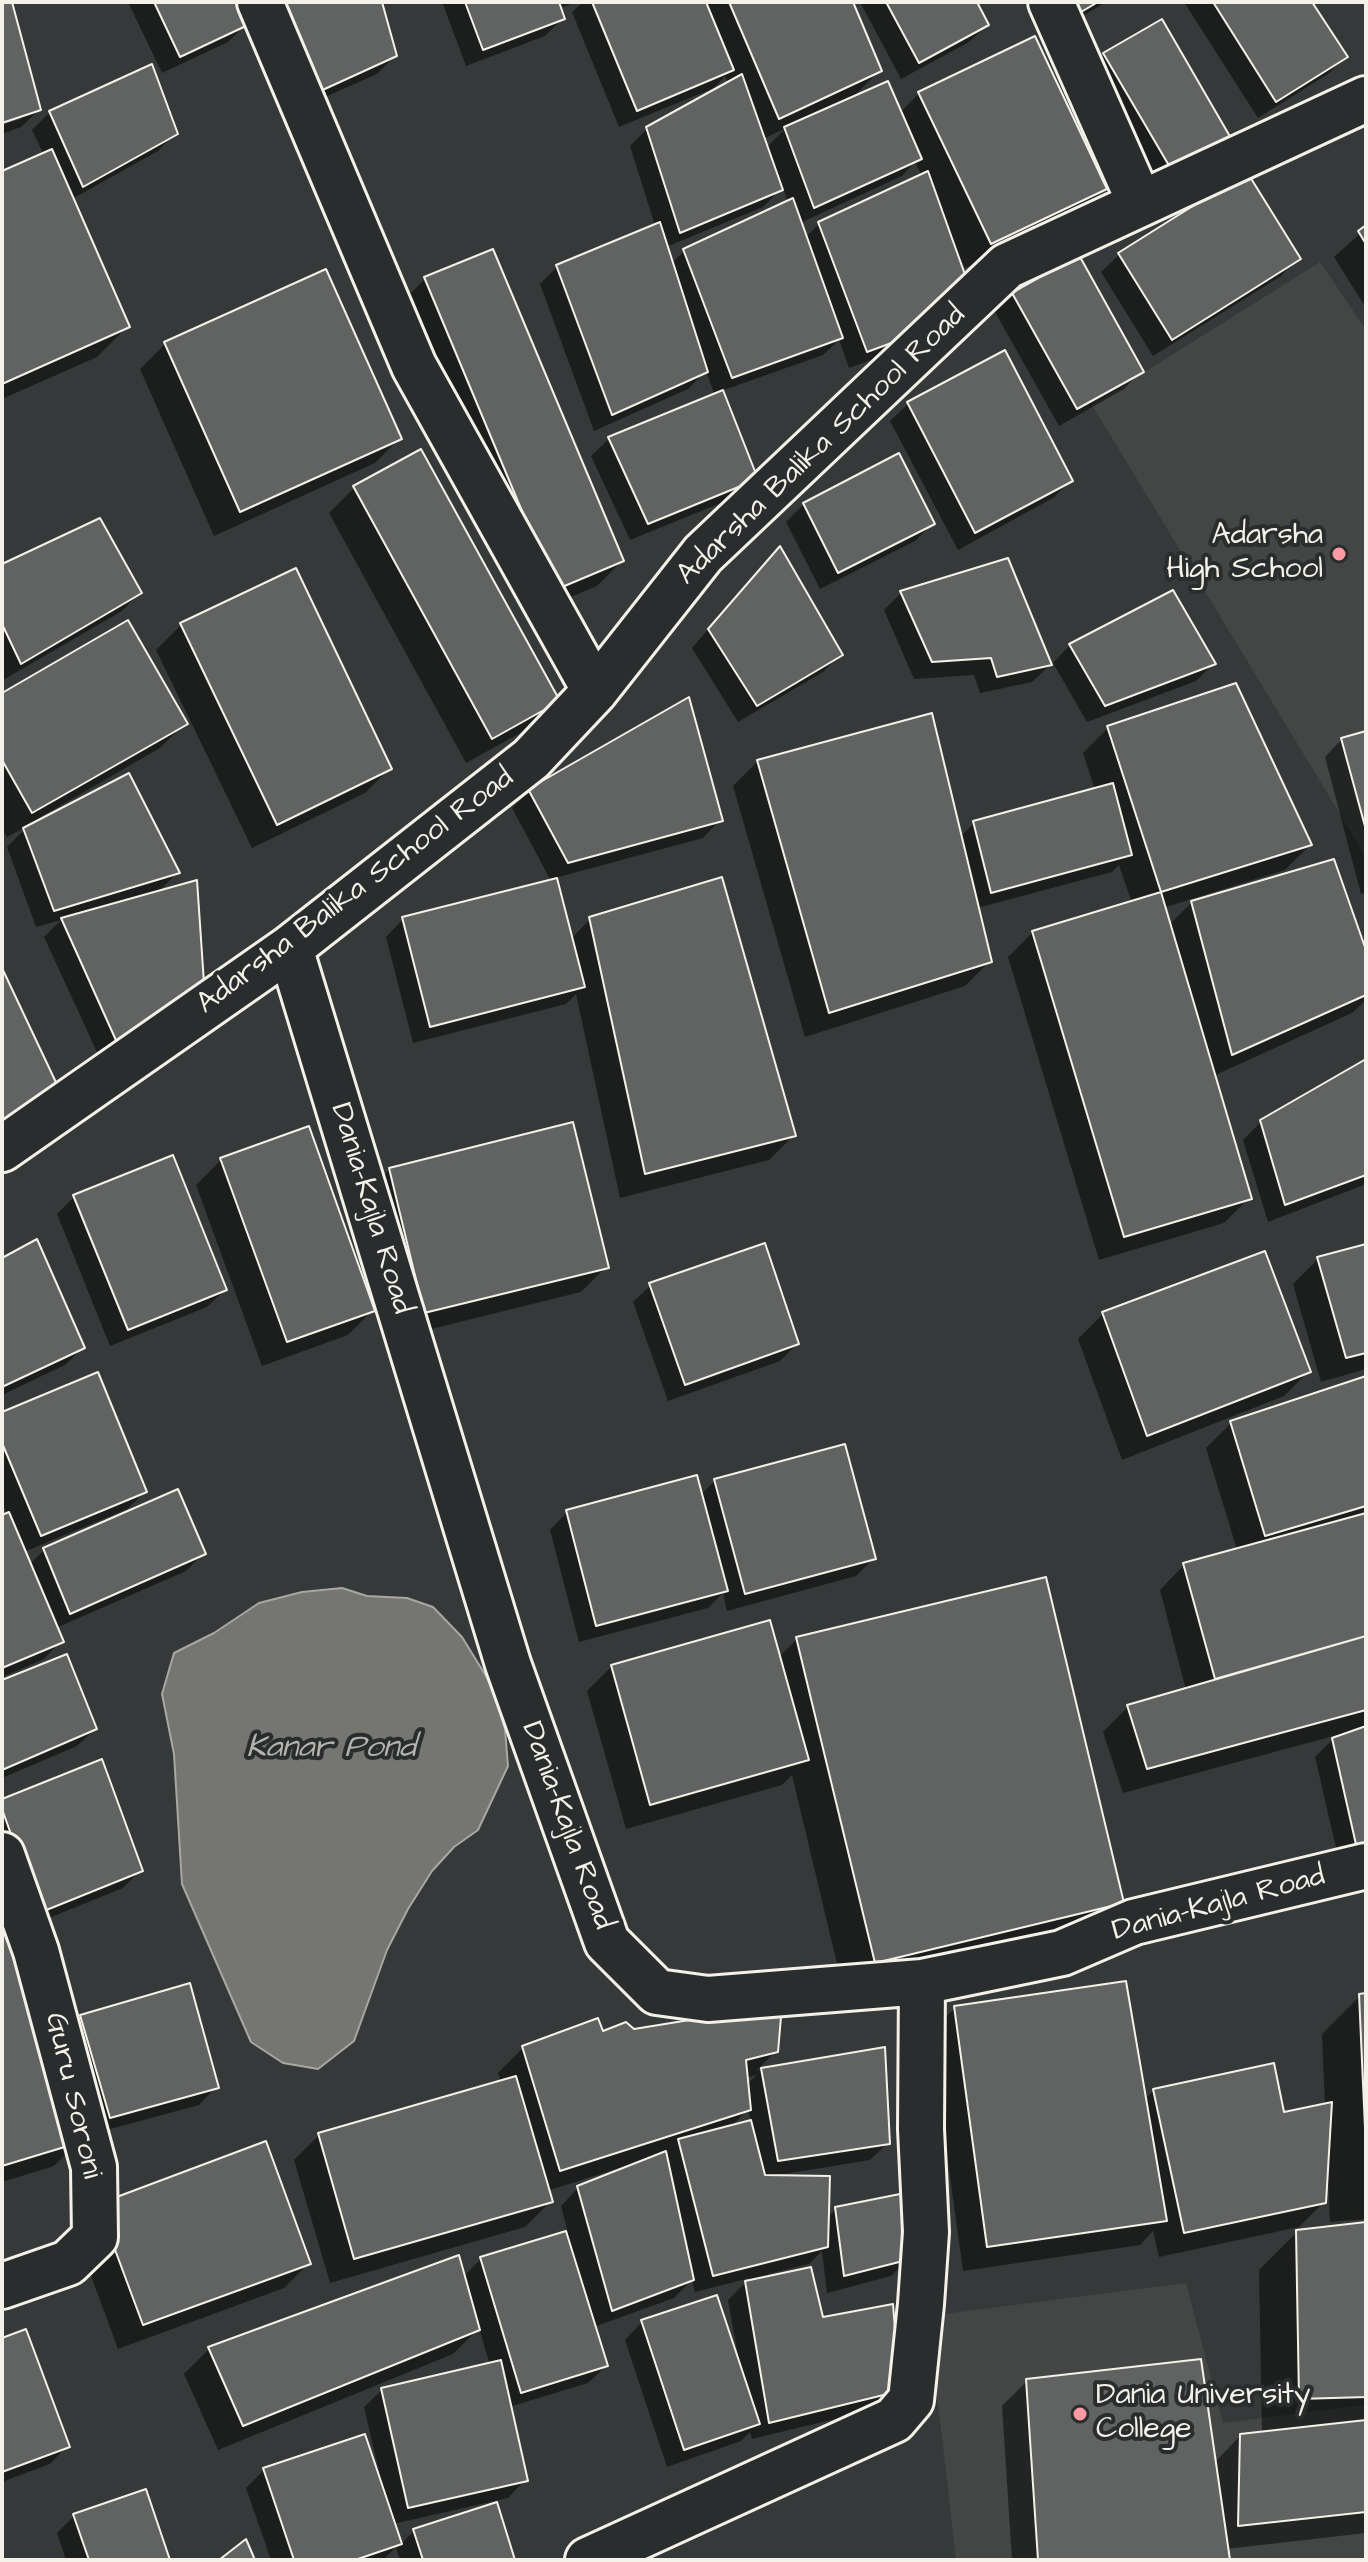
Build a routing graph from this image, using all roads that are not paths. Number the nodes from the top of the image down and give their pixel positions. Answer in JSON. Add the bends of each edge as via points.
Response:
{"nodes":[{"id":1,"x":260,"y":2,"type":"edge"},
{"id":2,"x":1051,"y":2,"type":"edge"},
{"id":3,"x":1366,"y":99,"type":"edge"},
{"id":4,"x":1140,"y":203,"type":"junction"},
{"id":5,"x":595,"y":691,"type":"junction"},
{"id":6,"x":290,"y":948,"type":"junction"},
{"id":7,"x":2,"y":1149,"type":"edge"},
{"id":8,"x":2,"y":1855,"type":"edge"},
{"id":9,"x":1366,"y":1866,"type":"edge"},
{"id":10,"x":922,"y":1982,"type":"junction"},
{"id":11,"x":2,"y":2286,"type":"edge"},
{"id":12,"x":588,"y":2560,"type":"edge"}],
"edges":[{"from":1,"to":5,"type":"street","via":[[414,366]]},
{"from":2,"to":4,"type":"street"},
{"from":3,"to":4,"type":"street","name":"Adarsha Balika School Road"},
{"from":4,"to":5,"type":"street","name":"Adarsha Balika School Road","via":[[1007,266],[703,554]]},
{"from":5,"to":6,"type":"street","name":"Adarsha Balika School Road","via":[[531,759]]},
{"from":6,"to":7,"type":"street","name":"Adarsha Balika School Road"},
{"from":6,"to":10,"type":"street","name":"Dania-Kajla Road","via":[[508,1664],[607,1942],[657,1992],[695,1998]]},
{"from":8,"to":11,"type":"street","name":"Guru Soroni","via":[[36,1951],[94,2167],[95,2237],[68,2263]]},
{"from":9,"to":10,"type":"street","name":"Dania-Kajla Road","via":[[1134,1922],[1062,1953]]},
{"from":10,"to":12,"type":"street","via":[[926,2232],[911,2400],[894,2420]]}]}
